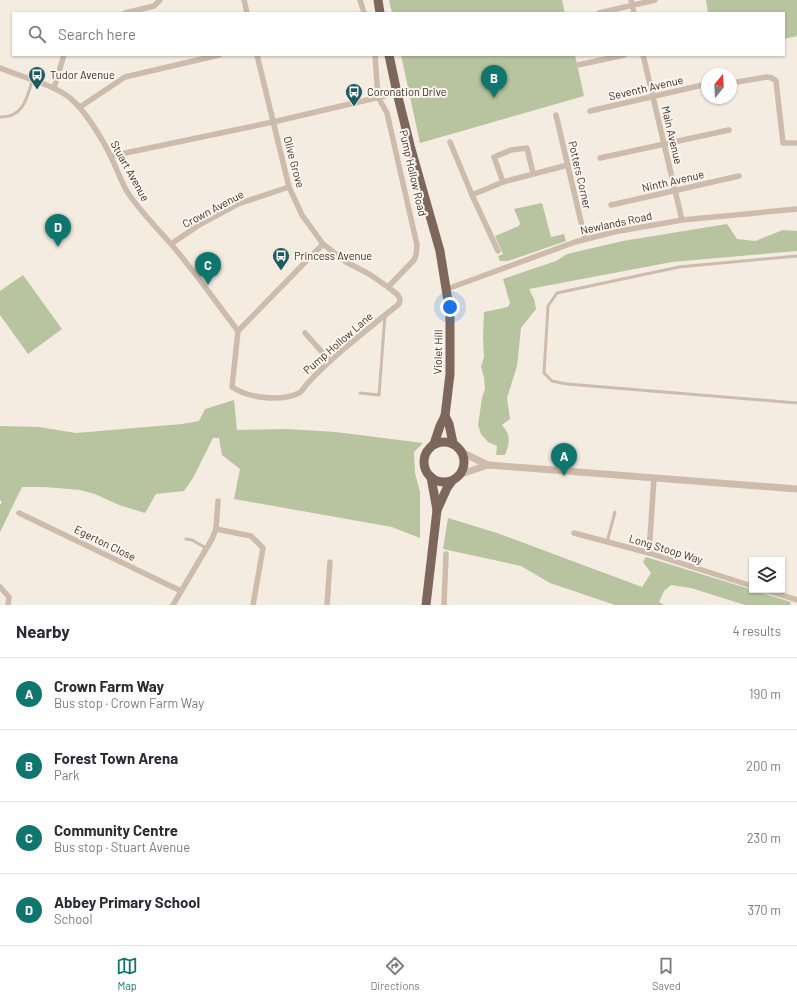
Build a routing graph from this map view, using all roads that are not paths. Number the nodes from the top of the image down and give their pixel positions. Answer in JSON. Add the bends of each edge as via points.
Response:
{"nodes":[{"id":1,"x":160,"y":0,"type":"edge"},
{"id":2,"x":244,"y":0,"type":"edge"},
{"id":3,"x":360,"y":0,"type":"edge"},
{"id":4,"x":378,"y":0,"type":"edge"},
{"id":5,"x":655,"y":0,"type":"edge"},
{"id":6,"x":631,"y":3,"type":"edge"},
{"id":7,"x":129,"y":12,"type":"edge"},
{"id":8,"x":247,"y":12,"type":"edge"},
{"id":9,"x":364,"y":12,"type":"edge"},
{"id":10,"x":380,"y":12,"type":"edge"},
{"id":11,"x":602,"y":12,"type":"edge"},
{"id":12,"x":64,"y":56,"type":"edge"},
{"id":13,"x":215,"y":56,"type":"edge"},
{"id":14,"x":257,"y":56,"type":"edge"},
{"id":15,"x":374,"y":56,"type":"edge"},
{"id":16,"x":389,"y":56,"type":"edge"},
{"id":17,"x":619,"y":56,"type":"edge"},
{"id":18,"x":643,"y":56,"type":"edge"},
{"id":19,"x":578,"y":65,"type":"dead end"},
{"id":20,"x":0,"y":68,"type":"edge"},
{"id":21,"x":32,"y":81,"type":"junction"},
{"id":22,"x":737,"y":82,"type":"edge"},
{"id":23,"x":701,"y":85,"type":"edge"},
{"id":24,"x":54,"y":88,"type":"junction"},
{"id":25,"x":397,"y":93,"type":"junction"},
{"id":26,"x":378,"y":97,"type":"junction"},
{"id":27,"x":653,"y":97,"type":"junction"},
{"id":28,"x":80,"y":107,"type":"junction"},
{"id":29,"x":590,"y":111,"type":"dead end"},
{"id":30,"x":556,"y":115,"type":"dead end"},
{"id":31,"x":1,"y":118,"type":"edge"},
{"id":32,"x":273,"y":122,"type":"junction"},
{"id":33,"x":729,"y":130,"type":"dead end"},
{"id":34,"x":450,"y":142,"type":"dead end"},
{"id":35,"x":797,"y":143,"type":"edge"},
{"id":36,"x":664,"y":145,"type":"junction"},
{"id":37,"x":111,"y":156,"type":"junction"},
{"id":38,"x":600,"y":158,"type":"dead end"},
{"id":39,"x":568,"y":165,"type":"junction"},
{"id":40,"x":533,"y":173,"type":"junction"},
{"id":41,"x":739,"y":176,"type":"dead end"},
{"id":42,"x":503,"y":182,"type":"junction"},
{"id":43,"x":289,"y":187,"type":"junction"},
{"id":44,"x":675,"y":191,"type":"junction"},
{"id":45,"x":472,"y":195,"type":"junction"},
{"id":46,"x":611,"y":205,"type":"dead end"},
{"id":47,"x":797,"y":209,"type":"edge"},
{"id":48,"x":682,"y":220,"type":"junction"},
{"id":49,"x":585,"y":240,"type":"junction"},
{"id":50,"x":171,"y":244,"type":"junction"},
{"id":51,"x":323,"y":244,"type":"junction"},
{"id":52,"x":498,"y":251,"type":"dead end"},
{"id":53,"x":797,"y":256,"type":"edge"},
{"id":54,"x":388,"y":286,"type":"junction"},
{"id":55,"x":447,"y":289,"type":"junction"},
{"id":56,"x":385,"y":315,"type":"junction"},
{"id":57,"x":238,"y":331,"type":"junction"},
{"id":58,"x":305,"y":333,"type":"dead end"},
{"id":59,"x":330,"y":362,"type":"junction"},
{"id":60,"x":360,"y":393,"type":"dead end"},
{"id":61,"x":797,"y":403,"type":"edge"},
{"id":62,"x":445,"y":416,"type":"junction"},
{"id":63,"x":453,"y":443,"type":"junction"},
{"id":64,"x":434,"y":444,"type":"junction"},
{"id":65,"x":463,"y":453,"type":"junction"},
{"id":66,"x":488,"y":465,"type":"junction"},
{"id":67,"x":461,"y":474,"type":"junction"},
{"id":68,"x":431,"y":477,"type":"junction"},
{"id":69,"x":654,"y":478,"type":"junction"},
{"id":70,"x":452,"y":481,"type":"junction"},
{"id":71,"x":797,"y":489,"type":"edge"},
{"id":72,"x":218,"y":500,"type":"dead end"},
{"id":73,"x":437,"y":510,"type":"junction"},
{"id":74,"x":20,"y":512,"type":"dead end"},
{"id":75,"x":615,"y":512,"type":"dead end"},
{"id":76,"x":216,"y":529,"type":"junction"},
{"id":77,"x":574,"y":533,"type":"dead end"},
{"id":78,"x":186,"y":539,"type":"dead end"},
{"id":79,"x":607,"y":542,"type":"junction"},
{"id":80,"x":206,"y":548,"type":"junction"},
{"id":81,"x":649,"y":553,"type":"junction"},
{"id":82,"x":446,"y":554,"type":"dead end"},
{"id":83,"x":330,"y":562,"type":"dead end"},
{"id":84,"x":749,"y":585,"type":"edge"},
{"id":85,"x":0,"y":587,"type":"edge"},
{"id":86,"x":182,"y":591,"type":"junction"},
{"id":87,"x":775,"y":593,"type":"edge"},
{"id":88,"x":797,"y":600,"type":"edge"},
{"id":89,"x":8,"y":605,"type":"edge"},
{"id":90,"x":173,"y":605,"type":"edge"},
{"id":91,"x":253,"y":605,"type":"edge"},
{"id":92,"x":327,"y":605,"type":"edge"},
{"id":93,"x":426,"y":605,"type":"edge"},
{"id":94,"x":444,"y":605,"type":"edge"}],
"edges":[{"from":1,"to":7,"type":"street","via":[[154,6]]},
{"from":2,"to":8,"type":"street"},
{"from":3,"to":9,"type":"street"},
{"from":4,"to":10,"type":"main road"},
{"from":5,"to":6,"type":"street"},
{"from":6,"to":11,"type":"street"},
{"from":12,"to":24,"type":"street"},
{"from":13,"to":28,"type":"street","via":[[125,77]]},
{"from":14,"to":32,"type":"street","name":"Olive Grove"},
{"from":15,"to":26,"type":"street","name":"Pump Hollow Road"},
{"from":16,"to":25,"type":"main road","name":"Pump Hollow Road"},
{"from":17,"to":19,"type":"street"},
{"from":18,"to":27,"type":"street","name":"Main Avenue"},
{"from":20,"to":21,"type":"street","name":"Stuart Avenue"},
{"from":21,"to":24,"type":"street","name":"Stuart Avenue"},
{"from":21,"to":31,"type":"lane","via":[[26,103],[21,109]]},
{"from":22,"to":35,"type":"street","via":[[767,77],[776,82],[783,143]]},
{"from":23,"to":27,"type":"street","name":"Seventh Avenue"},
{"from":24,"to":28,"type":"street","name":"Stuart Avenue"},
{"from":25,"to":26,"type":"street"},
{"from":25,"to":55,"type":"main road","name":"Pump Hollow Road","via":[[440,251]]},
{"from":26,"to":32,"type":"street"},
{"from":26,"to":54,"type":"street","name":"Pump Hollow Road","via":[[387,113],[417,245],[414,260]]},
{"from":27,"to":29,"type":"street","name":"Seventh Avenue"},
{"from":27,"to":36,"type":"street","name":"Main Avenue"},
{"from":28,"to":37,"type":"street","name":"Stuart Avenue"},
{"from":30,"to":39,"type":"street","name":"Potters Corner"},
{"from":32,"to":37,"type":"street"},
{"from":32,"to":43,"type":"street","name":"Olive Grove"},
{"from":33,"to":36,"type":"street"},
{"from":34,"to":45,"type":"street"},
{"from":36,"to":38,"type":"street"},
{"from":36,"to":44,"type":"street","name":"Main Avenue"},
{"from":37,"to":50,"type":"street","name":"Stuart Avenue","via":[[130,196],[141,212]]},
{"from":39,"to":40,"type":"street"},
{"from":39,"to":49,"type":"street","name":"Potters Corner"},
{"from":40,"to":42,"type":"street"},
{"from":40,"to":42,"type":"street","via":[[527,148],[511,150],[494,157]]},
{"from":41,"to":44,"type":"street","name":"Ninth Avenue"},
{"from":42,"to":45,"type":"street"},
{"from":43,"to":50,"type":"street","name":"Crown Avenue","via":[[238,204]]},
{"from":43,"to":51,"type":"street","name":"Olive Grove","via":[[302,215]]},
{"from":44,"to":46,"type":"street","name":"Ninth Avenue"},
{"from":44,"to":48,"type":"street","name":"Main Avenue"},
{"from":45,"to":52,"type":"street"},
{"from":47,"to":48,"type":"street","name":"Newlands Road"},
{"from":48,"to":49,"type":"street","name":"Newlands Road"},
{"from":49,"to":55,"type":"street","name":"Newlands Road"},
{"from":50,"to":57,"type":"street","name":"Stuart Avenue"},
{"from":51,"to":54,"type":"street","name":"Olive Grove","via":[[346,262]]},
{"from":51,"to":57,"type":"street"},
{"from":53,"to":61,"type":"lane","via":[[679,267],[557,293],[548,306],[544,373],[552,381],[567,384]]},
{"from":54,"to":56,"type":"street","name":"Olive Grove","via":[[400,299],[399,304]]},
{"from":55,"to":62,"type":"main road","name":"Violet Hill","via":[[450,374]]},
{"from":56,"to":59,"type":"street","name":"Pump Hollow Lane"},
{"from":56,"to":60,"type":"lane","via":[[379,395]]},
{"from":57,"to":59,"type":"street","name":"Pump Hollow Lane","via":[[232,387],[243,394],[277,399],[292,396],[301,392]]},
{"from":58,"to":59,"type":"street"},
{"from":62,"to":63,"type":"main road","name":"Violet Hill"},
{"from":62,"to":64,"type":"main road","name":"Violet Hill"},
{"from":63,"to":64,"type":"main road","via":[[444,441]]},
{"from":63,"to":65,"type":"main road"},
{"from":64,"to":68,"type":"main road","via":[[424,457],[425,468]]},
{"from":65,"to":66,"type":"street"},
{"from":65,"to":67,"type":"main road","via":[[465,464]]},
{"from":66,"to":67,"type":"street"},
{"from":66,"to":69,"type":"street"},
{"from":67,"to":70,"type":"main road"},
{"from":68,"to":70,"type":"main road","via":[[441,482]]},
{"from":68,"to":73,"type":"main road"},
{"from":69,"to":71,"type":"street"},
{"from":69,"to":81,"type":"street"},
{"from":70,"to":73,"type":"main road"},
{"from":72,"to":76,"type":"street"},
{"from":73,"to":93,"type":"main road"},
{"from":74,"to":86,"type":"street","name":"Egerton Close"},
{"from":75,"to":79,"type":"lane"},
{"from":76,"to":80,"type":"street"},
{"from":76,"to":91,"type":"street","via":[[251,536],[263,548]]},
{"from":77,"to":79,"type":"street","name":"Long Stoop Way"},
{"from":78,"to":80,"type":"lane"},
{"from":79,"to":81,"type":"street","name":"Long Stoop Way"},
{"from":80,"to":86,"type":"street"},
{"from":81,"to":84,"type":"street","name":"Long Stoop Way"},
{"from":82,"to":94,"type":"street"},
{"from":83,"to":92,"type":"street"},
{"from":85,"to":89,"type":"street","via":[[9,597]]},
{"from":86,"to":90,"type":"street"},
{"from":87,"to":88,"type":"street"}]}
